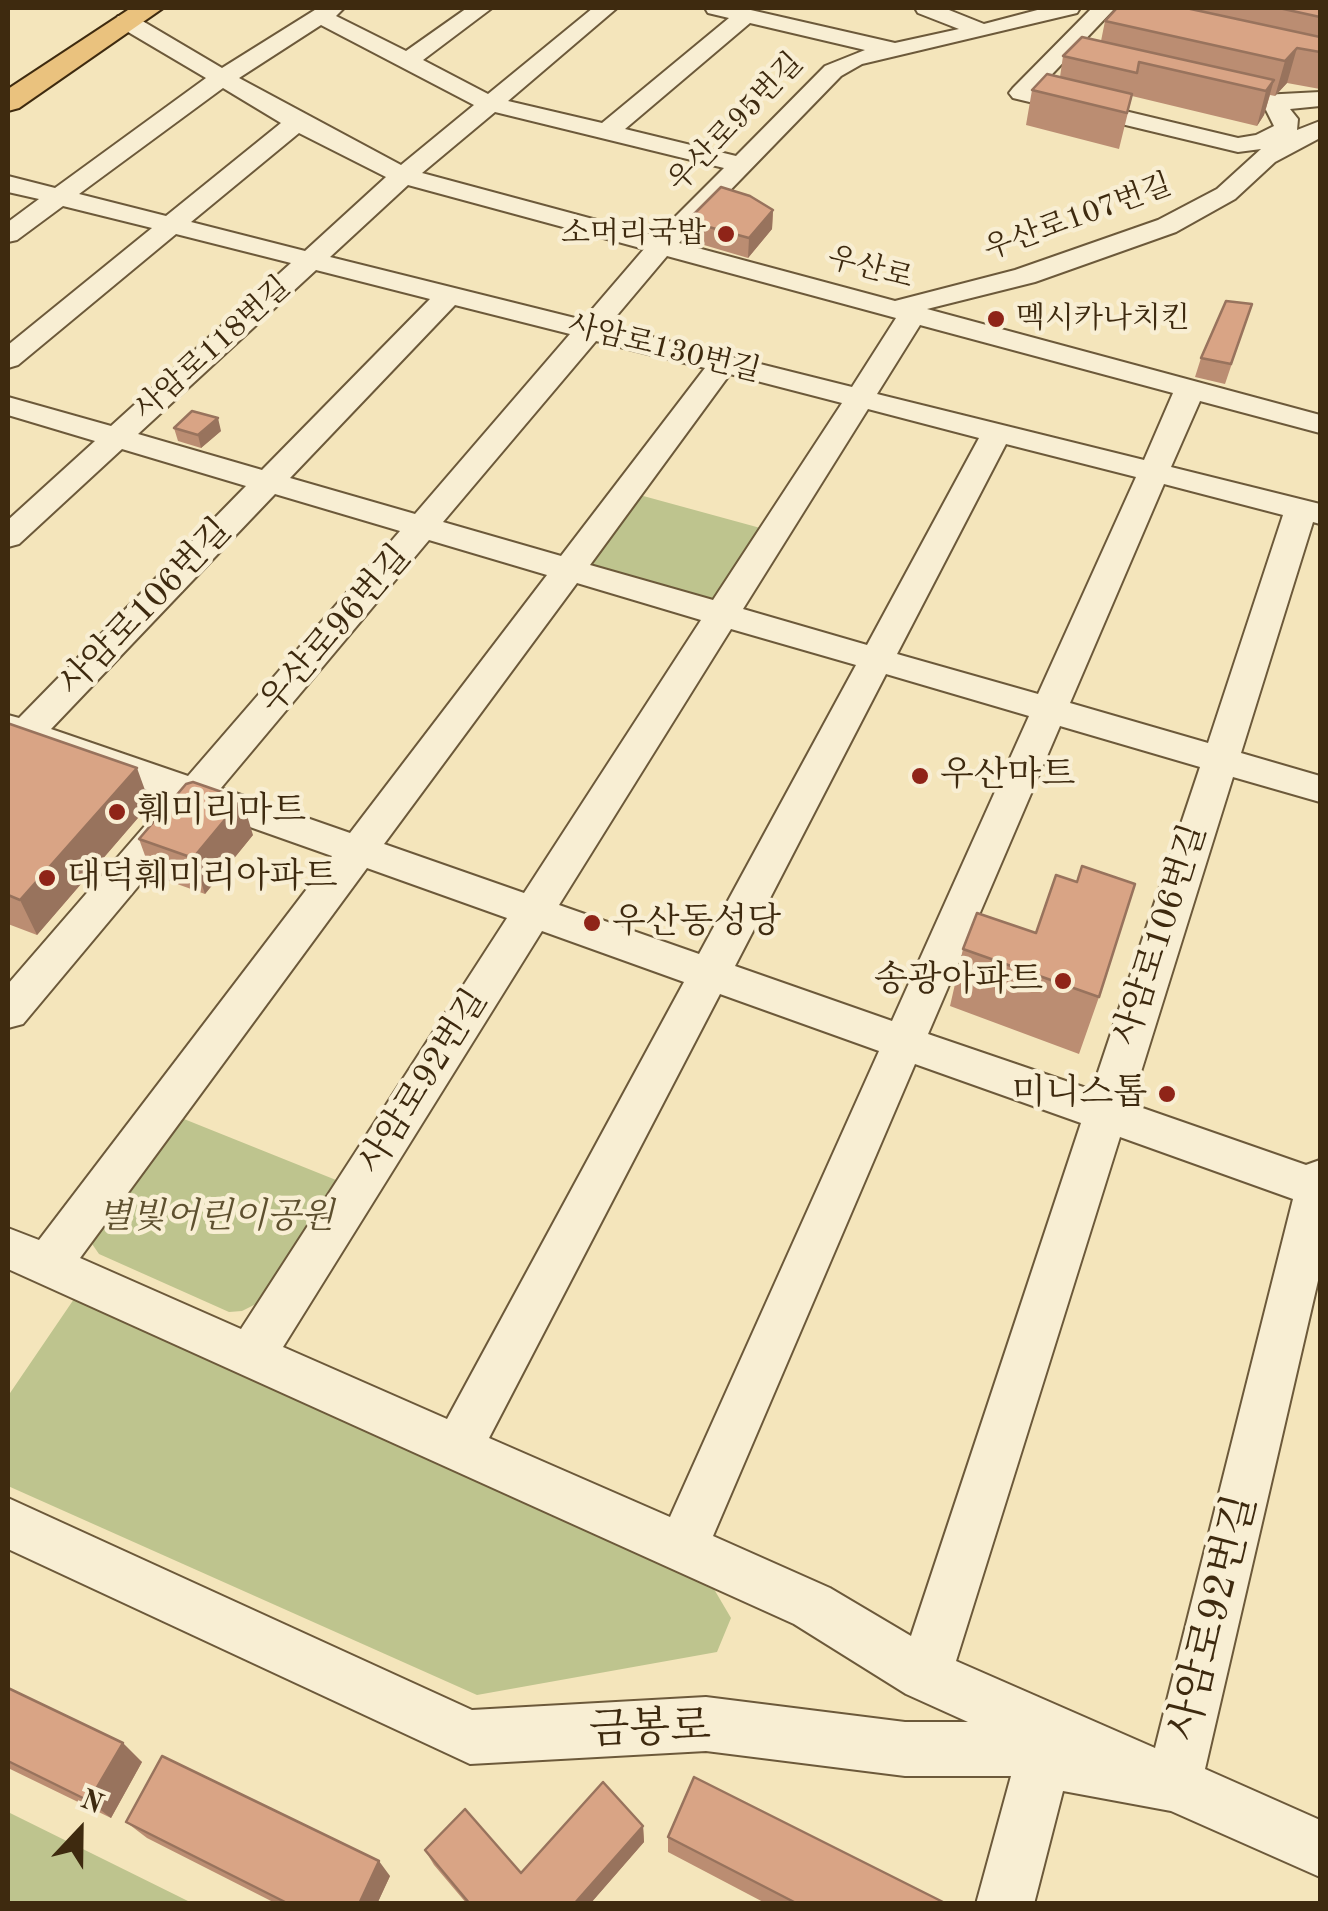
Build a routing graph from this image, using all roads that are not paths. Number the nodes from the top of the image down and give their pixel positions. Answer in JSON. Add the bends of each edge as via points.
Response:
{"nodes":[{"id":1,"x":481,"y":8,"type":"edge"},
{"id":2,"x":606,"y":8,"type":"edge"},
{"id":3,"x":716,"y":8,"type":"edge"},
{"id":4,"x":811,"y":8,"type":"edge"},
{"id":5,"x":926,"y":8,"type":"edge"},
{"id":6,"x":1065,"y":8,"type":"edge"},
{"id":7,"x":1104,"y":8,"type":"edge"},
{"id":8,"x":130,"y":12,"type":"edge"},
{"id":9,"x":326,"y":12,"type":"edge"},
{"id":10,"x":746,"y":15,"type":"junction"},
{"id":11,"x":791,"y":26,"type":"junction"},
{"id":12,"x":982,"y":32,"type":"junction"},
{"id":13,"x":894,"y":50,"type":"junction"},
{"id":14,"x":406,"y":62,"type":"junction"},
{"id":15,"x":222,"y":78,"type":"junction"},
{"id":16,"x":1222,"y":94,"type":"edge"},
{"id":17,"x":1320,"y":100,"type":"edge"},
{"id":18,"x":8,"y":102,"type":"edge"},
{"id":19,"x":488,"y":103,"type":"junction"},
{"id":20,"x":1276,"y":106,"type":"junction"},
{"id":21,"x":297,"y":122,"type":"junction"},
{"id":22,"x":1320,"y":128,"type":"edge"},
{"id":23,"x":606,"y":132,"type":"junction"},
{"id":24,"x":739,"y":164,"type":"junction"},
{"id":25,"x":403,"y":176,"type":"junction"},
{"id":26,"x":8,"y":184,"type":"edge"},
{"id":27,"x":58,"y":197,"type":"junction"},
{"id":28,"x":170,"y":225,"type":"junction"},
{"id":29,"x":8,"y":234,"type":"edge"},
{"id":30,"x":661,"y":246,"type":"junction"},
{"id":31,"x":310,"y":260,"type":"junction"},
{"id":32,"x":448,"y":295,"type":"junction"},
{"id":33,"x":904,"y":311,"type":"junction"},
{"id":34,"x":592,"y":331,"type":"junction"},
{"id":35,"x":8,"y":359,"type":"edge"},
{"id":36,"x":723,"y":364,"type":"junction"},
{"id":37,"x":1190,"y":389,"type":"junction"},
{"id":38,"x":859,"y":398,"type":"junction"},
{"id":39,"x":8,"y":406,"type":"edge"},
{"id":40,"x":1320,"y":424,"type":"edge"},
{"id":41,"x":997,"y":433,"type":"junction"},
{"id":42,"x":116,"y":438,"type":"junction"},
{"id":43,"x":1154,"y":472,"type":"junction"},
{"id":44,"x":268,"y":482,"type":"junction"},
{"id":45,"x":1311,"y":512,"type":"edge"},
{"id":46,"x":424,"y":527,"type":"junction"},
{"id":47,"x":8,"y":537,"type":"edge"},
{"id":48,"x":569,"y":569,"type":"junction"},
{"id":49,"x":722,"y":614,"type":"junction"},
{"id":50,"x":877,"y":659,"type":"junction"},
{"id":51,"x":1050,"y":709,"type":"junction"},
{"id":52,"x":13,"y":737,"type":"edge"},
{"id":53,"x":1219,"y":758,"type":"junction"},
{"id":54,"x":1320,"y":788,"type":"edge"},
{"id":55,"x":196,"y":794,"type":"junction"},
{"id":56,"x":358,"y":850,"type":"junction"},
{"id":57,"x":533,"y":912,"type":"junction"},
{"id":58,"x":710,"y":974,"type":"junction"},
{"id":59,"x":8,"y":1012,"type":"edge"},
{"id":60,"x":902,"y":1042,"type":"junction"},
{"id":61,"x":1104,"y":1112,"type":"junction"},
{"id":62,"x":1320,"y":1185,"type":"edge"},
{"id":63,"x":27,"y":1257,"type":"edge"},
{"id":64,"x":252,"y":1354,"type":"junction"},
{"id":65,"x":457,"y":1450,"type":"junction"},
{"id":66,"x":8,"y":1523,"type":"edge"},
{"id":67,"x":682,"y":1548,"type":"junction"},
{"id":68,"x":925,"y":1675,"type":"junction"},
{"id":69,"x":1043,"y":1760,"type":"junction"},
{"id":70,"x":1174,"y":1784,"type":"junction"},
{"id":71,"x":1320,"y":1849,"type":"edge"},
{"id":72,"x":1005,"y":1904,"type":"edge"}],
"edges":[{"from":1,"to":14,"type":"street"},
{"from":2,"to":19,"type":"street"},
{"from":3,"to":10,"type":"street"},
{"from":4,"to":11,"type":"street"},
{"from":5,"to":12,"type":"street"},
{"from":6,"to":12,"type":"street","name":"우산로95번길"},
{"from":7,"to":20,"type":"street","via":[[1067,58],[1022,93],[1238,145],[1286,129]]},
{"from":8,"to":15,"type":"street","name":"우산로"},
{"from":8,"to":18,"type":"main road"},
{"from":9,"to":14,"type":"street"},
{"from":9,"to":15,"type":"street"},
{"from":10,"to":11,"type":"street"},
{"from":10,"to":23,"type":"street"},
{"from":11,"to":13,"type":"street"},
{"from":12,"to":13,"type":"street","name":"우산로95번길"},
{"from":13,"to":24,"type":"street","name":"우산로95번길","via":[[832,70]]},
{"from":14,"to":19,"type":"street"},
{"from":15,"to":21,"type":"street","name":"우산로"},
{"from":15,"to":27,"type":"street"},
{"from":16,"to":20,"type":"street"},
{"from":17,"to":20,"type":"street"},
{"from":19,"to":23,"type":"street"},
{"from":19,"to":25,"type":"street"},
{"from":21,"to":25,"type":"street","name":"우산로"},
{"from":21,"to":28,"type":"street"},
{"from":22,"to":33,"type":"street","name":"우산로107번길","via":[[1167,226]]},
{"from":23,"to":24,"type":"street"},
{"from":24,"to":30,"type":"street","name":"우산로95번길"},
{"from":25,"to":30,"type":"street","name":"우산로"},
{"from":25,"to":31,"type":"street"},
{"from":26,"to":27,"type":"street","name":"사암로130번길"},
{"from":27,"to":28,"type":"street","name":"사암로130번길"},
{"from":27,"to":29,"type":"street"},
{"from":28,"to":31,"type":"street","name":"사암로130번길"},
{"from":28,"to":35,"type":"street"},
{"from":30,"to":33,"type":"street","name":"우산로"},
{"from":30,"to":34,"type":"street","name":"우산로96번길"},
{"from":31,"to":32,"type":"street","name":"사암로130번길"},
{"from":31,"to":42,"type":"street","name":"사암로118번길"},
{"from":32,"to":34,"type":"street","name":"사암로130번길"},
{"from":32,"to":44,"type":"street"},
{"from":33,"to":37,"type":"street","name":"우산로"},
{"from":33,"to":38,"type":"street"},
{"from":34,"to":36,"type":"street","name":"사암로130번길"},
{"from":34,"to":46,"type":"street","name":"우산로96번길"},
{"from":36,"to":38,"type":"street","name":"사암로130번길"},
{"from":36,"to":48,"type":"street"},
{"from":37,"to":40,"type":"street","name":"우산로"},
{"from":37,"to":43,"type":"street"},
{"from":38,"to":41,"type":"street","name":"사암로130번길"},
{"from":38,"to":49,"type":"street"},
{"from":39,"to":42,"type":"street","name":"사암로118번길"},
{"from":41,"to":43,"type":"street","name":"사암로130번길"},
{"from":41,"to":50,"type":"street"},
{"from":42,"to":44,"type":"street","name":"사암로118번길"},
{"from":42,"to":47,"type":"street"},
{"from":43,"to":45,"type":"street","name":"사암로130번길"},
{"from":43,"to":51,"type":"street"},
{"from":44,"to":46,"type":"street","name":"사암로118번길"},
{"from":44,"to":52,"type":"street","name":"사암로106번길"},
{"from":45,"to":53,"type":"street"},
{"from":46,"to":48,"type":"street","name":"사암로118번길"},
{"from":46,"to":55,"type":"street","name":"우산로96번길"},
{"from":48,"to":49,"type":"street","name":"사암로118번길"},
{"from":48,"to":56,"type":"street"},
{"from":49,"to":50,"type":"street","name":"사암로118번길"},
{"from":49,"to":57,"type":"street"},
{"from":50,"to":51,"type":"street","name":"사암로118번길"},
{"from":50,"to":58,"type":"street"},
{"from":51,"to":53,"type":"street","name":"사암로118번길"},
{"from":51,"to":60,"type":"street"},
{"from":52,"to":55,"type":"street","name":"사암로106번길"},
{"from":53,"to":54,"type":"street","name":"사암로118번길"},
{"from":53,"to":61,"type":"street","name":"사암로106번길"},
{"from":55,"to":56,"type":"street","name":"사암로106번길"},
{"from":55,"to":59,"type":"street","name":"우산로96번길"},
{"from":56,"to":57,"type":"street","name":"사암로106번길"},
{"from":56,"to":63,"type":"street","name":"사암로92번길"},
{"from":57,"to":58,"type":"street","name":"사암로106번길"},
{"from":57,"to":64,"type":"street","name":"사암로92번길"},
{"from":58,"to":60,"type":"street","name":"사암로106번길"},
{"from":58,"to":65,"type":"street"},
{"from":60,"to":61,"type":"street","name":"사암로106번길"},
{"from":60,"to":67,"type":"street"},
{"from":61,"to":62,"type":"street","name":"사암로106번길"},
{"from":61,"to":68,"type":"street"},
{"from":62,"to":70,"type":"street","name":"사암로92번길"},
{"from":63,"to":64,"type":"street","name":"사암로92번길"},
{"from":64,"to":65,"type":"street","name":"사암로92번길"},
{"from":65,"to":67,"type":"street","name":"사암로92번길"},
{"from":66,"to":69,"type":"street","name":"금봉로","via":[[470,1738],[706,1724],[906,1749],[1014,1750]]},
{"from":67,"to":68,"type":"street","name":"사암로92번길","via":[[812,1606]]},
{"from":68,"to":70,"type":"street","name":"사암로92번길"},
{"from":69,"to":70,"type":"street","name":"금봉로"},
{"from":69,"to":72,"type":"street"},
{"from":70,"to":71,"type":"street","name":"금봉로"}]}
